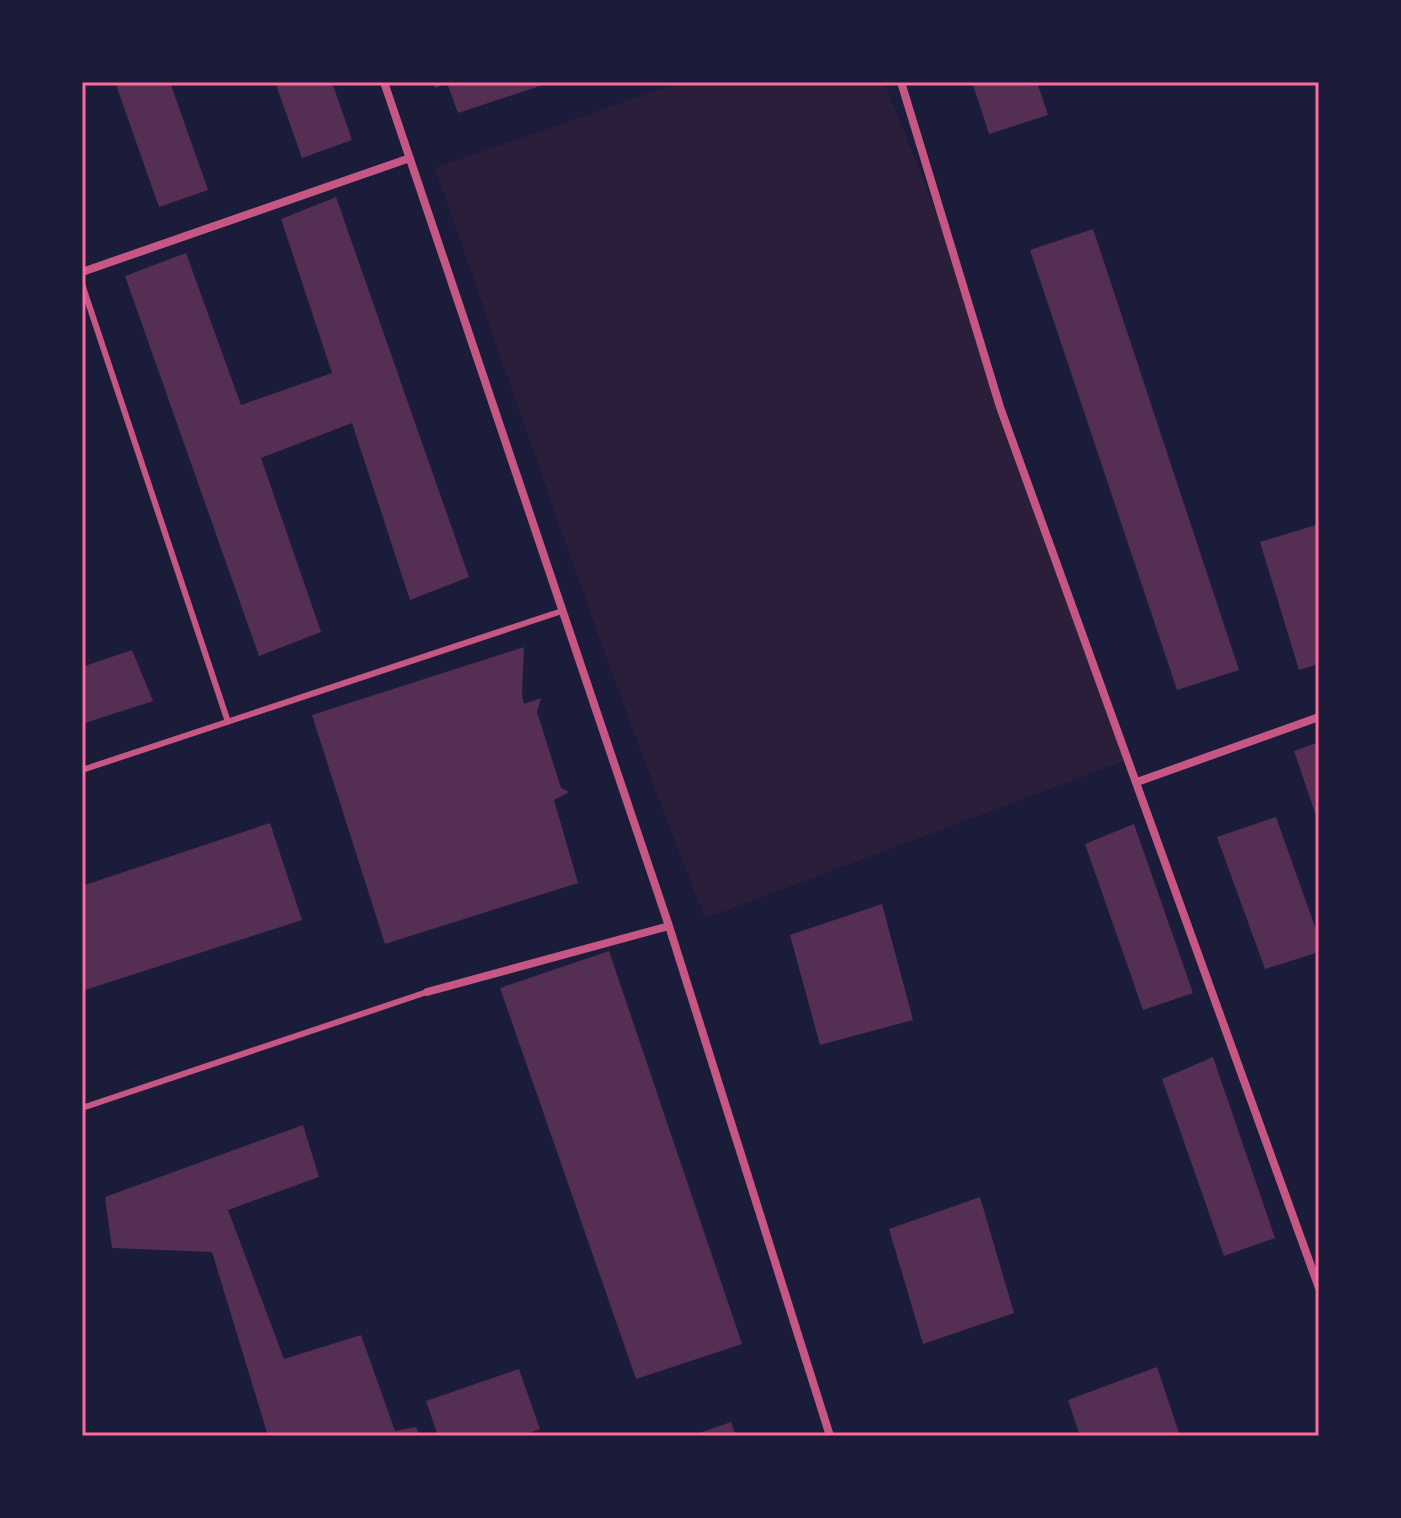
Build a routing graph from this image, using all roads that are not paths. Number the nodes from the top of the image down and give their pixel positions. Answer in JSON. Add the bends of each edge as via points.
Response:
{"nodes":[{"id":1,"x":384,"y":82,"type":"edge"},
{"id":2,"x":901,"y":82,"type":"edge"},
{"id":3,"x":410,"y":158,"type":"junction"},
{"id":4,"x":82,"y":272,"type":"edge"},
{"id":5,"x":82,"y":284,"type":"edge"},
{"id":6,"x":562,"y":611,"type":"junction"},
{"id":7,"x":1319,"y":717,"type":"edge"},
{"id":8,"x":228,"y":722,"type":"junction"},
{"id":9,"x":82,"y":770,"type":"edge"},
{"id":10,"x":1137,"y":782,"type":"junction"},
{"id":11,"x":669,"y":926,"type":"junction"},
{"id":12,"x":427,"y":992,"type":"joint"},
{"id":13,"x":82,"y":1108,"type":"edge"},
{"id":14,"x":1319,"y":1288,"type":"edge"},
{"id":15,"x":830,"y":1436,"type":"edge"}],
"edges":[{"from":1,"to":3,"type":"street"},
{"from":2,"to":10,"type":"street","via":[[1000,407]]},
{"from":3,"to":4,"type":"street"},
{"from":3,"to":6,"type":"street"},
{"from":5,"to":8,"type":"lane"},
{"from":6,"to":8,"type":"lane"},
{"from":6,"to":11,"type":"street"},
{"from":7,"to":10,"type":"street"},
{"from":8,"to":9,"type":"lane"},
{"from":10,"to":14,"type":"street"},
{"from":11,"to":12,"type":"street"},
{"from":11,"to":15,"type":"street"},
{"from":12,"to":13,"type":"lane"}]}
